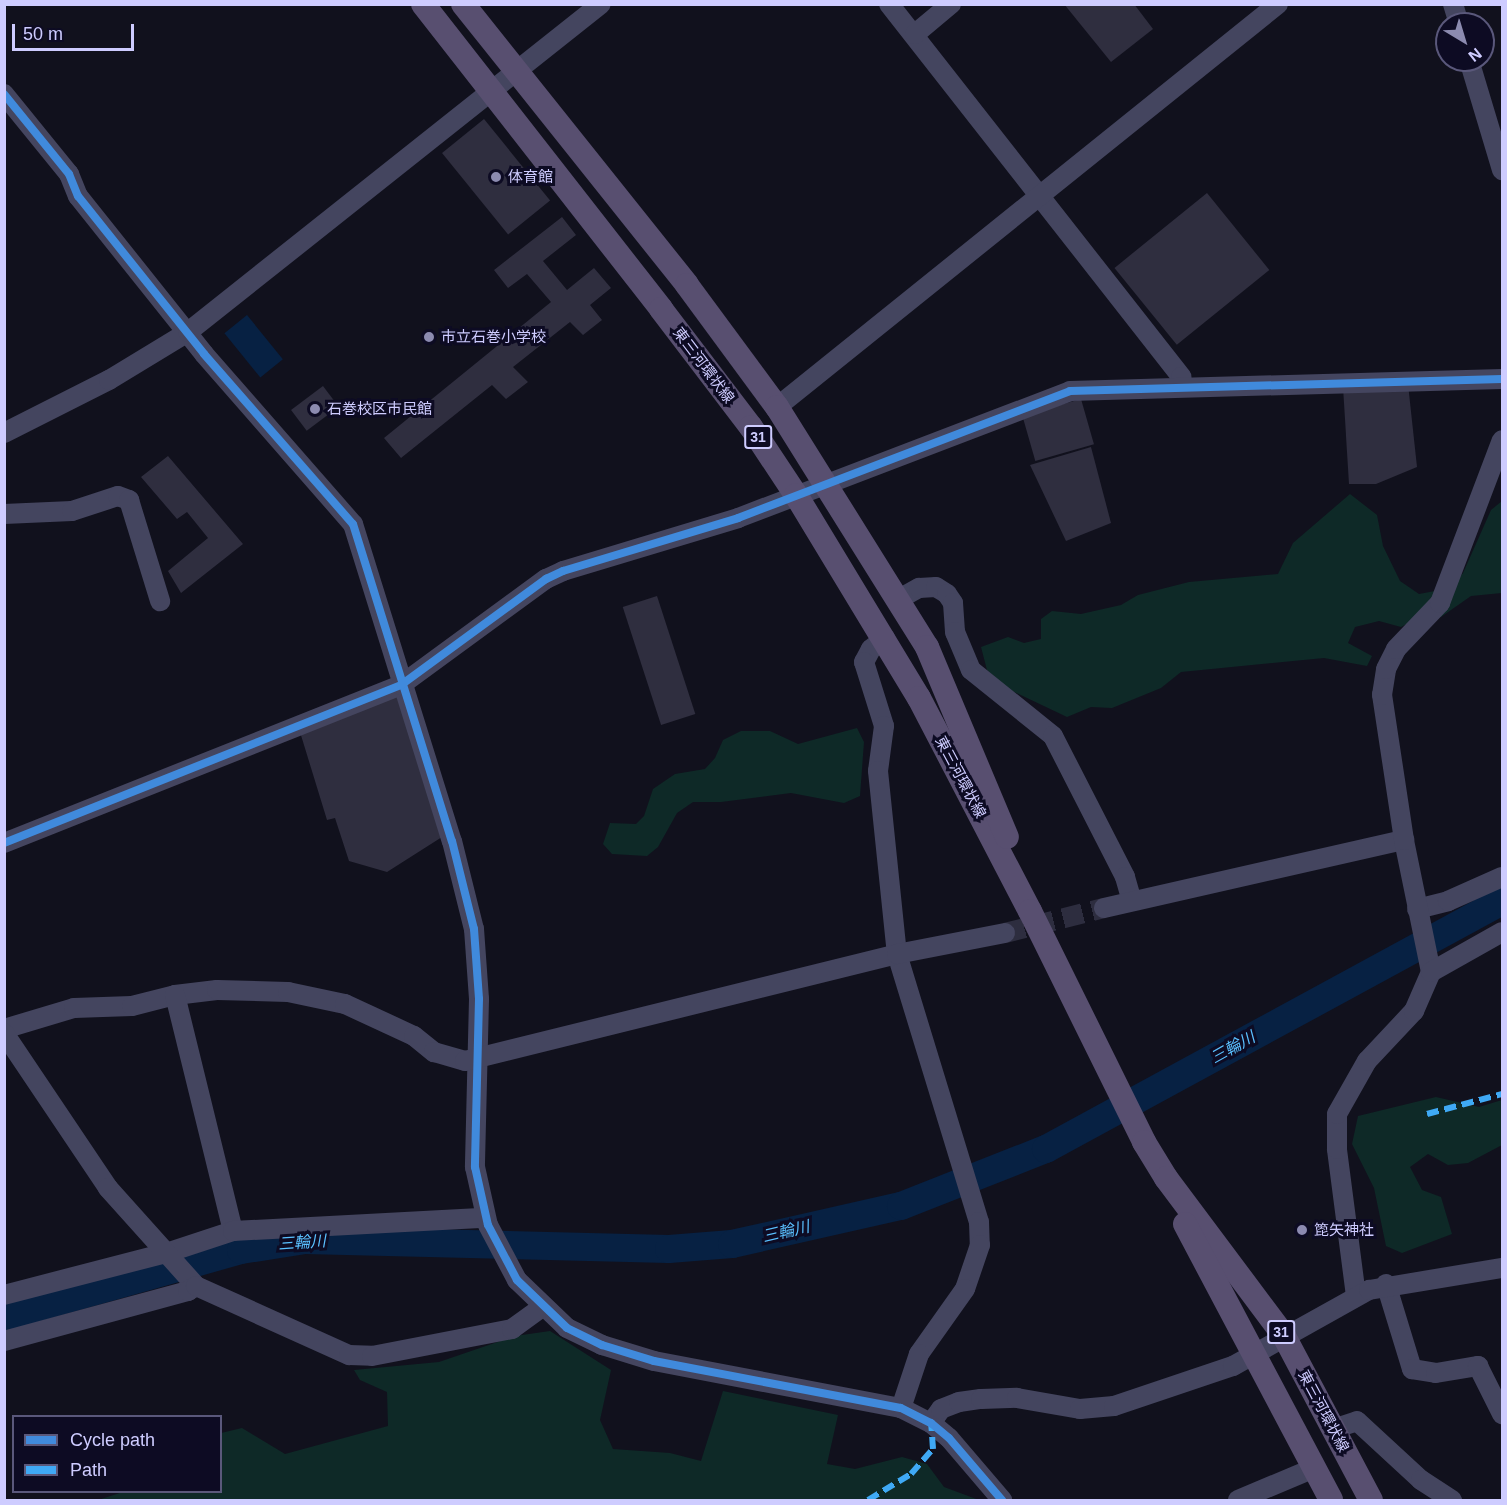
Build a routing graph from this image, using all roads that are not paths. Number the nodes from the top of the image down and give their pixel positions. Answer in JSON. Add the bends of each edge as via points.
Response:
{"nodes":[{"id":1,"x":423,"y":4,"type":"edge"},
{"id":2,"x":463,"y":4,"type":"edge"},
{"id":3,"x":601,"y":4,"type":"edge"},
{"id":4,"x":889,"y":4,"type":"edge"},
{"id":5,"x":951,"y":4,"type":"edge"},
{"id":6,"x":1278,"y":4,"type":"edge"},
{"id":7,"x":915,"y":34,"type":"junction"},
{"id":8,"x":517,"y":70,"type":"junction"},
{"id":9,"x":1473,"y":72,"type":"edge"},
{"id":10,"x":490,"y":90,"type":"junction"},
{"id":11,"x":4,"y":94,"type":"edge"},
{"id":12,"x":1501,"y":162,"type":"edge"},
{"id":13,"x":1038,"y":196,"type":"junction"},
{"id":14,"x":188,"y":332,"type":"junction"},
{"id":15,"x":1503,"y":379,"type":"edge"},
{"id":16,"x":1182,"y":385,"type":"junction"},
{"id":17,"x":777,"y":407,"type":"junction"},
{"id":18,"x":4,"y":433,"type":"edge"},
{"id":19,"x":1503,"y":440,"type":"edge"},
{"id":20,"x":827,"y":484,"type":"junction"},
{"id":21,"x":796,"y":495,"type":"junction"},
{"id":22,"x":4,"y":514,"type":"edge"},
{"id":23,"x":899,"y":599,"type":"junction"},
{"id":24,"x":160,"y":602,"type":"dead end"},
{"id":25,"x":885,"y":638,"type":"junction"},
{"id":26,"x":401,"y":685,"type":"junction"},
{"id":27,"x":1404,"y":840,"type":"junction"},
{"id":28,"x":4,"y":843,"type":"edge"},
{"id":29,"x":1503,"y":877,"type":"edge"},
{"id":30,"x":1132,"y":901,"type":"junction"},
{"id":31,"x":1104,"y":908,"type":"tunnel mouth"},
{"id":32,"x":1030,"y":911,"type":"junction"},
{"id":33,"x":1418,"y":915,"type":"junction"},
{"id":34,"x":1503,"y":932,"type":"edge"},
{"id":35,"x":1005,"y":933,"type":"tunnel mouth"},
{"id":36,"x":897,"y":954,"type":"junction"},
{"id":37,"x":1429,"y":968,"type":"junction"},
{"id":38,"x":175,"y":995,"type":"junction"},
{"id":39,"x":4,"y":1031,"type":"edge"},
{"id":40,"x":479,"y":1060,"type":"junction"},
{"id":41,"x":1166,"y":1178,"type":"junction"},
{"id":42,"x":486,"y":1221,"type":"junction"},
{"id":43,"x":233,"y":1231,"type":"junction"},
{"id":44,"x":168,"y":1254,"type":"junction"},
{"id":45,"x":1503,"y":1269,"type":"edge"},
{"id":46,"x":193,"y":1283,"type":"junction"},
{"id":47,"x":1386,"y":1284,"type":"junction"},
{"id":48,"x":4,"y":1295,"type":"edge"},
{"id":49,"x":1356,"y":1296,"type":"junction"},
{"id":50,"x":542,"y":1307,"type":"junction"},
{"id":51,"x":1284,"y":1336,"type":"junction"},
{"id":52,"x":4,"y":1341,"type":"edge"},
{"id":53,"x":1255,"y":1354,"type":"junction"},
{"id":54,"x":901,"y":1408,"type":"junction"},
{"id":55,"x":1503,"y":1414,"type":"edge"},
{"id":56,"x":931,"y":1423,"type":"junction"},
{"id":57,"x":1333,"y":1429,"type":"junction"},
{"id":58,"x":1314,"y":1468,"type":"junction"},
{"id":59,"x":1002,"y":1500,"type":"edge"},
{"id":60,"x":1238,"y":1500,"type":"edge"},
{"id":61,"x":1331,"y":1500,"type":"edge"},
{"id":62,"x":1371,"y":1500,"type":"edge"},
{"id":63,"x":1452,"y":1500,"type":"edge"}],
"edges":[{"from":1,"to":10,"type":"main road","name":"東三河環状線","number":"31"},
{"from":2,"to":8,"type":"main road","name":"東三河環状線","number":"31"},
{"from":3,"to":8,"type":"street"},
{"from":4,"to":7,"type":"street"},
{"from":5,"to":7,"type":"street"},
{"from":6,"to":13,"type":"street"},
{"from":7,"to":13,"type":"street"},
{"from":8,"to":10,"type":"street"},
{"from":8,"to":17,"type":"main road","name":"東三河環状線","number":"31","via":[[687,285]]},
{"from":9,"to":12,"type":"street"},
{"from":10,"to":14,"type":"street"},
{"from":10,"to":21,"type":"main road","name":"東三河環状線","number":"31","via":[[696,354]]},
{"from":11,"to":14,"type":"street","via":[[69,174],[78,196]]},
{"from":13,"to":16,"type":"street","via":[[1181,377]]},
{"from":13,"to":17,"type":"street"},
{"from":14,"to":18,"type":"street","via":[[109,380]]},
{"from":14,"to":26,"type":"street","via":[[286,451],[353,524]]},
{"from":15,"to":16,"type":"street"},
{"from":16,"to":20,"type":"street","via":[[1070,391]]},
{"from":17,"to":20,"type":"main road","name":"東三河環状線","number":"31"},
{"from":19,"to":27,"type":"street","via":[[1440,603],[1396,649],[1386,669],[1382,695]]},
{"from":20,"to":21,"type":"street"},
{"from":20,"to":23,"type":"main road","name":"東三河環状線","number":"31"},
{"from":21,"to":25,"type":"main road","name":"東三河環状線","number":"31"},
{"from":21,"to":26,"type":"street","via":[[738,518],[546,579]]},
{"from":22,"to":24,"type":"street","via":[[72,511],[118,496],[129,500]]},
{"from":23,"to":30,"type":"street","via":[[919,588],[936,587],[947,594],[953,603],[955,632],[971,670],[1053,736],[1125,877]]},
{"from":23,"to":32,"type":"main road","name":"東三河環状線","number":"31","via":[[932,658],[978,760]]},
{"from":25,"to":32,"type":"main road","name":"東三河環状線","number":"31"},
{"from":25,"to":36,"type":"street","via":[[864,662],[884,726],[878,771]]},
{"from":26,"to":28,"type":"street"},
{"from":26,"to":40,"type":"street","via":[[452,841],[474,929]]},
{"from":27,"to":30,"type":"street"},
{"from":27,"to":33,"type":"street"},
{"from":29,"to":33,"type":"street"},
{"from":30,"to":31,"type":"street"},
{"from":32,"to":41,"type":"main road","name":"東三河環状線","number":"31","via":[[1144,1142]]},
{"from":33,"to":37,"type":"street"},
{"from":34,"to":37,"type":"street"},
{"from":35,"to":36,"type":"street"},
{"from":36,"to":40,"type":"street"},
{"from":36,"to":54,"type":"street","via":[[961,1161],[980,1245],[973,1273],[919,1354]]},
{"from":37,"to":49,"type":"street","via":[[1414,1011],[1367,1061],[1338,1114],[1337,1149]]},
{"from":38,"to":39,"type":"street","via":[[132,1006],[74,1008]]},
{"from":38,"to":40,"type":"street","via":[[218,990],[288,992],[345,1004],[414,1036],[452,1060]]},
{"from":38,"to":43,"type":"street"},
{"from":39,"to":44,"type":"street","via":[[108,1188]]},
{"from":40,"to":42,"type":"street","via":[[475,1167]]},
{"from":41,"to":51,"type":"main road","name":"東三河環状線","number":"31"},
{"from":41,"to":53,"type":"main road","name":"東三河環状線","number":"31","via":[[1180,1214]]},
{"from":42,"to":43,"type":"street"},
{"from":42,"to":50,"type":"street","via":[[507,1264]]},
{"from":43,"to":44,"type":"street"},
{"from":44,"to":46,"type":"street"},
{"from":44,"to":48,"type":"street"},
{"from":45,"to":47,"type":"street"},
{"from":46,"to":50,"type":"street","via":[[349,1356],[372,1356],[512,1329]]},
{"from":46,"to":52,"type":"street","via":[[188,1292]]},
{"from":47,"to":49,"type":"street"},
{"from":47,"to":55,"type":"street","via":[[1413,1369],[1436,1373],[1478,1366]]},
{"from":49,"to":51,"type":"street"},
{"from":50,"to":54,"type":"street","via":[[567,1328],[602,1345],[654,1361]]},
{"from":51,"to":53,"type":"street"},
{"from":51,"to":57,"type":"main road","name":"東三河環状線","number":"31"},
{"from":53,"to":56,"type":"street","via":[[1201,1380],[1114,1406],[1080,1409],[1017,1398],[981,1399],[941,1409]]},
{"from":53,"to":58,"type":"main road","name":"東三河環状線","number":"31"},
{"from":54,"to":56,"type":"street"},
{"from":56,"to":59,"type":"street"},
{"from":57,"to":62,"type":"main road","name":"東三河環状線","number":"31"},
{"from":57,"to":63,"type":"street","via":[[1357,1421],[1421,1480]]},
{"from":58,"to":60,"type":"street"},
{"from":58,"to":61,"type":"main road","name":"東三河環状線","number":"31"}]}
